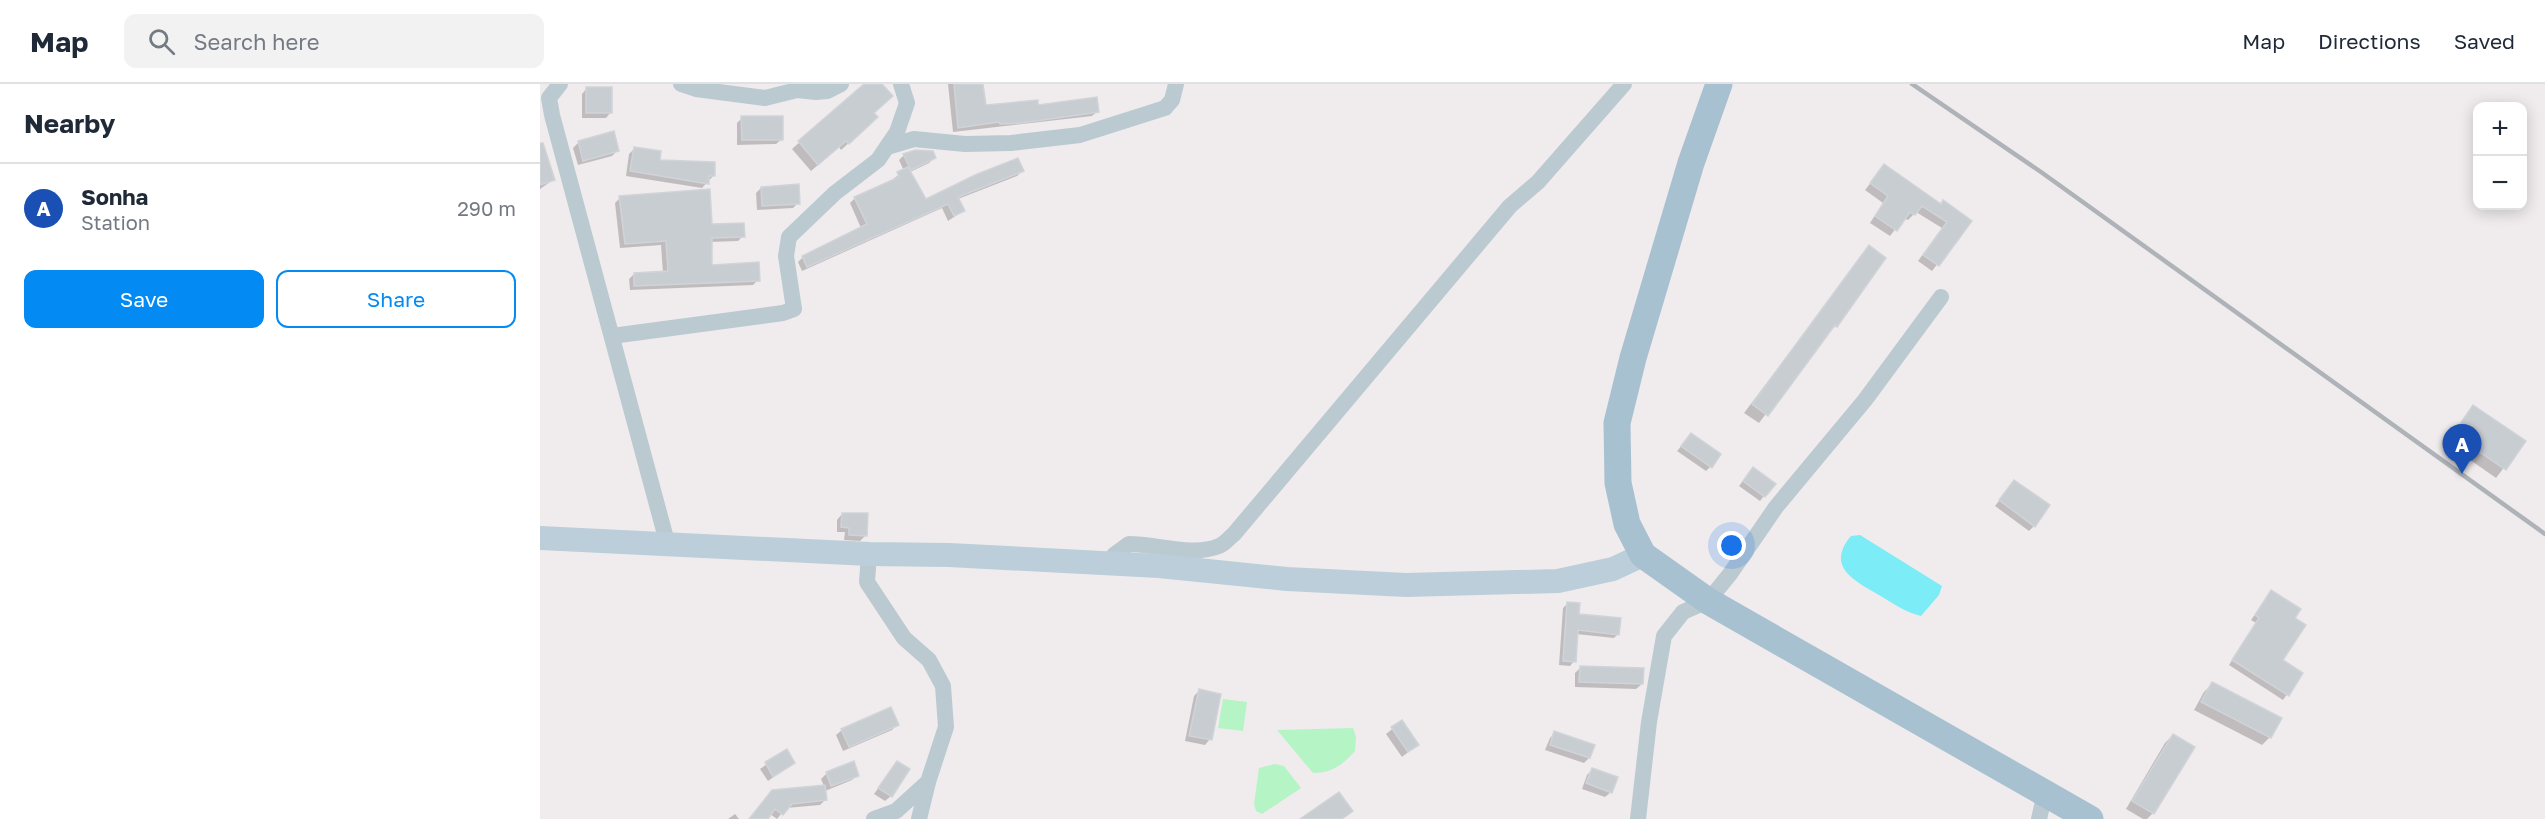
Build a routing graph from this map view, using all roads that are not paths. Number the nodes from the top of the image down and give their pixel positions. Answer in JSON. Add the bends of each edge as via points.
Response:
{"nodes":[{"id":1,"x":560,"y":84,"type":"edge"},
{"id":2,"x":681,"y":84,"type":"edge"},
{"id":3,"x":841,"y":84,"type":"edge"},
{"id":4,"x":901,"y":84,"type":"edge"},
{"id":5,"x":1176,"y":84,"type":"edge"},
{"id":6,"x":1624,"y":84,"type":"edge"},
{"id":7,"x":1719,"y":84,"type":"edge"},
{"id":8,"x":799,"y":87,"type":"edge"},
{"id":9,"x":887,"y":147,"type":"junction"},
{"id":10,"x":1941,"y":297,"type":"dead end"},
{"id":11,"x":612,"y":336,"type":"junction"},
{"id":12,"x":540,"y":538,"type":"edge"},
{"id":13,"x":667,"y":542,"type":"junction"},
{"id":14,"x":869,"y":554,"type":"junction"},
{"id":15,"x":1643,"y":555,"type":"junction"},
{"id":16,"x":1111,"y":564,"type":"junction"},
{"id":17,"x":1708,"y":601,"type":"junction"},
{"id":18,"x":928,"y":783,"type":"junction"},
{"id":19,"x":2042,"y":806,"type":"edge"},
{"id":20,"x":874,"y":819,"type":"edge"},
{"id":21,"x":920,"y":819,"type":"edge"},
{"id":22,"x":1638,"y":819,"type":"edge"},
{"id":23,"x":2090,"y":819,"type":"edge"}],
"edges":[{"from":1,"to":11,"type":"street","via":[[549,98],[552,115]]},
{"from":2,"to":8,"type":"street","via":[[765,98]]},
{"from":3,"to":8,"type":"street","via":[[816,92]]},
{"from":4,"to":9,"type":"street","via":[[907,103]]},
{"from":5,"to":9,"type":"street","via":[[1172,100],[1165,108],[1080,135],[1011,143],[914,139]]},
{"from":6,"to":16,"type":"street","via":[[1538,182],[1510,206],[1234,534],[1222,545],[1208,549],[1129,544],[1114,555]]},
{"from":7,"to":15,"type":"main road","via":[[1691,163],[1617,423],[1618,483],[1627,524]]},
{"from":9,"to":11,"type":"street","via":[[878,160],[835,193],[789,237],[786,256],[794,309]]},
{"from":10,"to":17,"type":"street","via":[[1865,400],[1776,507]]},
{"from":11,"to":13,"type":"street"},
{"from":12,"to":13,"type":"street"},
{"from":13,"to":14,"type":"street"},
{"from":14,"to":16,"type":"street"},
{"from":14,"to":18,"type":"street","via":[[867,582],[904,638],[929,660],[943,686],[946,728]]},
{"from":15,"to":16,"type":"street","via":[[1613,569],[1558,581],[1406,585]]},
{"from":15,"to":17,"type":"main road"},
{"from":17,"to":19,"type":"main road"},
{"from":17,"to":22,"type":"street","via":[[1683,612],[1664,636]]},
{"from":18,"to":20,"type":"street","via":[[896,811]]},
{"from":18,"to":21,"type":"street"},
{"from":19,"to":23,"type":"main road"}]}
